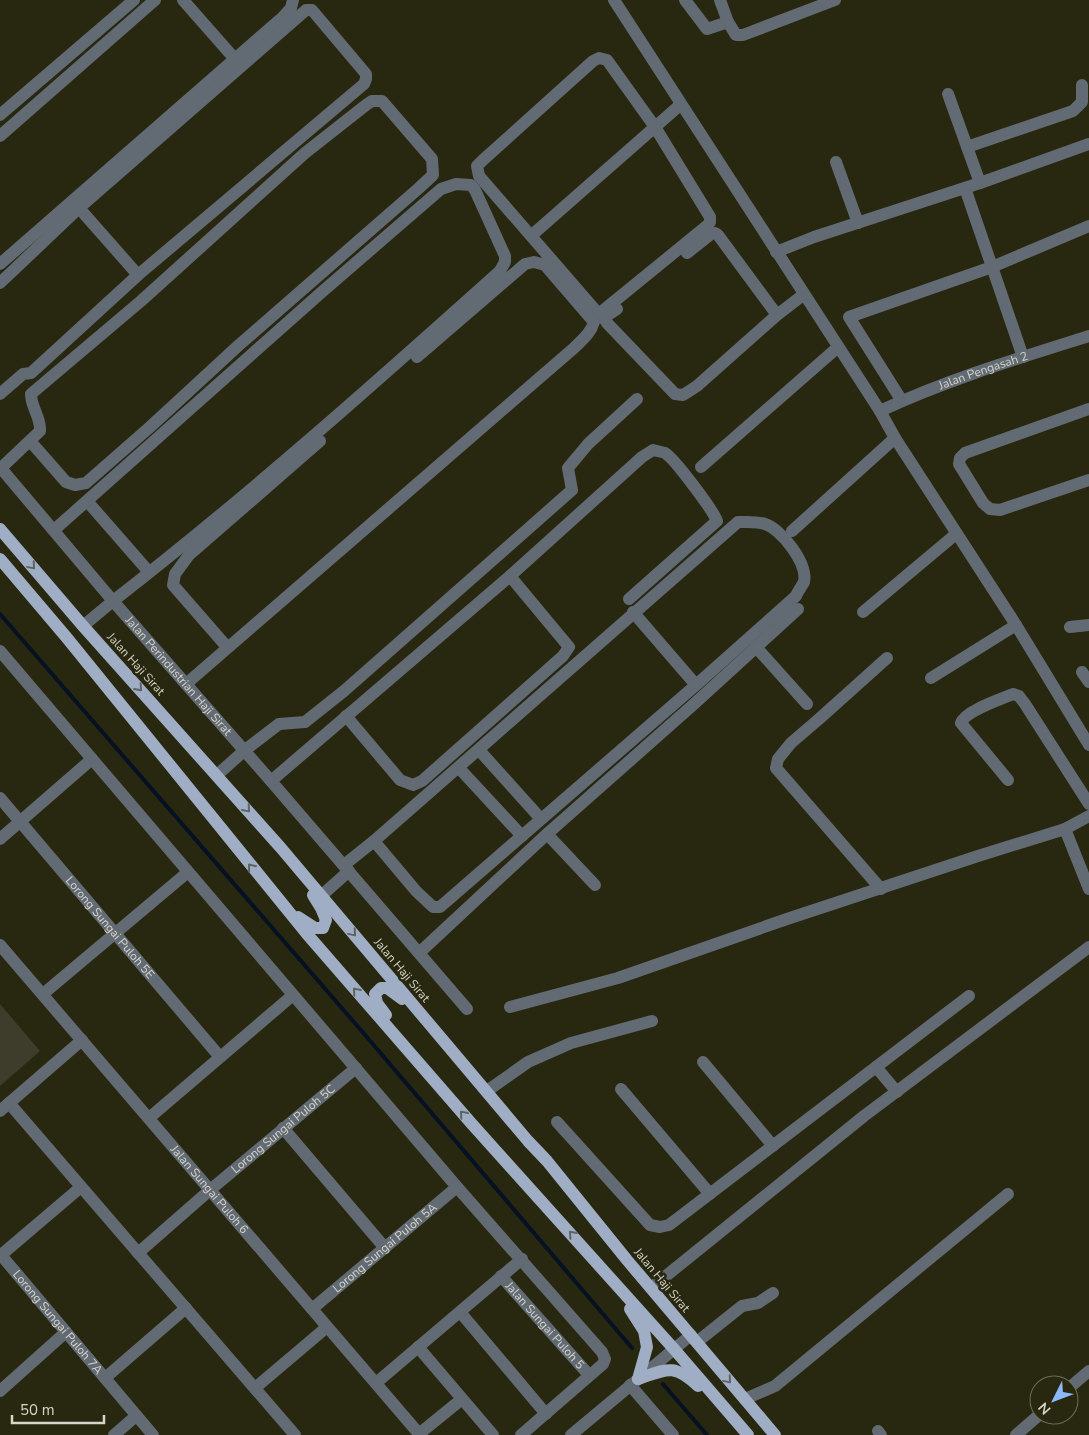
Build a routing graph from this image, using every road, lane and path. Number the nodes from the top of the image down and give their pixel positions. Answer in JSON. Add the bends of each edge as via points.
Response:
{"nodes":[{"id":1,"x":134,"y":0,"type":"edge"},
{"id":2,"x":155,"y":0,"type":"edge"},
{"id":3,"x":183,"y":0,"type":"edge"},
{"id":4,"x":293,"y":0,"type":"edge"},
{"id":5,"x":614,"y":0,"type":"edge"},
{"id":6,"x":685,"y":0,"type":"edge"},
{"id":7,"x":720,"y":0,"type":"edge"},
{"id":8,"x":835,"y":0,"type":"edge"},
{"id":9,"x":728,"y":22,"type":"junction"},
{"id":10,"x":234,"y":58,"type":"junction"},
{"id":11,"x":1082,"y":85,"type":"dead end"},
{"id":12,"x":948,"y":94,"type":"dead end"},
{"id":13,"x":680,"y":105,"type":"junction"},
{"id":14,"x":0,"y":115,"type":"edge"},
{"id":15,"x":655,"y":127,"type":"junction"},
{"id":16,"x":0,"y":136,"type":"edge"},
{"id":17,"x":1089,"y":144,"type":"edge"},
{"id":18,"x":967,"y":147,"type":"junction"},
{"id":19,"x":836,"y":162,"type":"dead end"},
{"id":20,"x":980,"y":182,"type":"junction"},
{"id":21,"x":965,"y":188,"type":"junction"},
{"id":22,"x":79,"y":208,"type":"junction"},
{"id":23,"x":858,"y":223,"type":"junction"},
{"id":24,"x":1089,"y":226,"type":"edge"},
{"id":25,"x":532,"y":235,"type":"junction"},
{"id":26,"x":776,"y":252,"type":"junction"},
{"id":27,"x":0,"y":264,"type":"edge"},
{"id":28,"x":992,"y":267,"type":"junction"},
{"id":29,"x":138,"y":276,"type":"junction"},
{"id":30,"x":0,"y":283,"type":"edge"},
{"id":31,"x":803,"y":295,"type":"junction"},
{"id":32,"x":777,"y":315,"type":"junction"},
{"id":33,"x":1089,"y":336,"type":"edge"},
{"id":34,"x":838,"y":348,"type":"junction"},
{"id":35,"x":1023,"y":357,"type":"junction"},
{"id":36,"x":0,"y":394,"type":"edge"},
{"id":37,"x":637,"y":399,"type":"dead end"},
{"id":38,"x":902,"y":400,"type":"junction"},
{"id":39,"x":1089,"y":409,"type":"edge"},
{"id":40,"x":880,"y":411,"type":"junction"},
{"id":41,"x":894,"y":438,"type":"junction"},
{"id":42,"x":30,"y":440,"type":"junction"},
{"id":43,"x":701,"y":467,"type":"dead end"},
{"id":44,"x":0,"y":468,"type":"edge"},
{"id":45,"x":1089,"y":480,"type":"edge"},
{"id":46,"x":87,"y":501,"type":"junction"},
{"id":47,"x":0,"y":529,"type":"edge"},
{"id":48,"x":54,"y":530,"type":"junction"},
{"id":49,"x":792,"y":530,"type":"dead end"},
{"id":50,"x":956,"y":534,"type":"junction"},
{"id":51,"x":0,"y":559,"type":"edge"},
{"id":52,"x":149,"y":572,"type":"junction"},
{"id":53,"x":510,"y":576,"type":"junction"},
{"id":54,"x":629,"y":599,"type":"dead end"},
{"id":55,"x":113,"y":601,"type":"junction"},
{"id":56,"x":798,"y":609,"type":"dead end"},
{"id":57,"x":633,"y":612,"type":"junction"},
{"id":58,"x":863,"y":612,"type":"dead end"},
{"id":59,"x":1016,"y":625,"type":"junction"},
{"id":60,"x":1089,"y":625,"type":"edge"},
{"id":61,"x":83,"y":626,"type":"junction"},
{"id":62,"x":1070,"y":627,"type":"dead end"},
{"id":63,"x":227,"y":647,"type":"junction"},
{"id":64,"x":756,"y":647,"type":"junction"},
{"id":65,"x":0,"y":651,"type":"edge"},
{"id":66,"x":886,"y":658,"type":"dead end"},
{"id":67,"x":931,"y":678,"type":"dead end"},
{"id":68,"x":186,"y":684,"type":"junction"},
{"id":69,"x":696,"y":685,"type":"junction"},
{"id":70,"x":807,"y":704,"type":"dead end"},
{"id":71,"x":346,"y":716,"type":"junction"},
{"id":72,"x":1089,"y":745,"type":"edge"},
{"id":73,"x":245,"y":750,"type":"junction"},
{"id":74,"x":479,"y":750,"type":"junction"},
{"id":75,"x":92,"y":760,"type":"junction"},
{"id":76,"x":459,"y":768,"type":"junction"},
{"id":77,"x":217,"y":775,"type":"junction"},
{"id":78,"x":1008,"y":780,"type":"dead end"},
{"id":79,"x":271,"y":781,"type":"junction"},
{"id":80,"x":0,"y":798,"type":"edge"},
{"id":81,"x":1089,"y":804,"type":"edge"},
{"id":82,"x":1089,"y":816,"type":"edge"},
{"id":83,"x":542,"y":819,"type":"junction"},
{"id":84,"x":20,"y":822,"type":"junction"},
{"id":85,"x":1064,"y":828,"type":"junction"},
{"id":86,"x":547,"y":834,"type":"junction"},
{"id":87,"x":522,"y":836,"type":"junction"},
{"id":88,"x":0,"y":839,"type":"edge"},
{"id":89,"x":374,"y":841,"type":"junction"},
{"id":90,"x":281,"y":848,"type":"junction"},
{"id":91,"x":347,"y":868,"type":"junction"},
{"id":92,"x":188,"y":872,"type":"junction"},
{"id":93,"x":594,"y":885,"type":"dead end"},
{"id":94,"x":881,"y":889,"type":"junction"},
{"id":95,"x":1089,"y":889,"type":"edge"},
{"id":96,"x":271,"y":892,"type":"junction"},
{"id":97,"x":321,"y":896,"type":"junction"},
{"id":98,"x":115,"y":933,"type":"junction"},
{"id":99,"x":0,"y":945,"type":"edge"},
{"id":100,"x":1089,"y":947,"type":"edge"},
{"id":101,"x":419,"y":953,"type":"junction"},
{"id":102,"x":43,"y":994,"type":"junction"},
{"id":103,"x":293,"y":994,"type":"junction"},
{"id":104,"x":969,"y":996,"type":"dead end"},
{"id":105,"x":510,"y":1007,"type":"dead end"},
{"id":106,"x":467,"y":1009,"type":"dead end"},
{"id":107,"x":652,"y":1022,"type":"dead end"},
{"id":108,"x":437,"y":1034,"type":"junction"},
{"id":109,"x":82,"y":1040,"type":"junction"},
{"id":110,"x":220,"y":1057,"type":"junction"},
{"id":111,"x":415,"y":1059,"type":"junction"},
{"id":112,"x":703,"y":1062,"type":"dead end"},
{"id":113,"x":876,"y":1067,"type":"junction"},
{"id":114,"x":356,"y":1068,"type":"junction"},
{"id":115,"x":621,"y":1089,"type":"dead end"},
{"id":116,"x":487,"y":1092,"type":"junction"},
{"id":117,"x":897,"y":1092,"type":"junction"},
{"id":118,"x":4,"y":1107,"type":"edge"},
{"id":119,"x":149,"y":1118,"type":"junction"},
{"id":120,"x":557,"y":1122,"type":"dead end"},
{"id":121,"x":284,"y":1128,"type":"junction"},
{"id":122,"x":773,"y":1146,"type":"junction"},
{"id":123,"x":81,"y":1187,"type":"junction"},
{"id":124,"x":458,"y":1187,"type":"junction"},
{"id":125,"x":210,"y":1190,"type":"junction"},
{"id":126,"x":710,"y":1194,"type":"junction"},
{"id":127,"x":1008,"y":1194,"type":"dead end"},
{"id":128,"x":385,"y":1248,"type":"junction"},
{"id":129,"x":584,"y":1248,"type":"junction"},
{"id":130,"x":138,"y":1252,"type":"junction"},
{"id":131,"x":0,"y":1255,"type":"edge"},
{"id":132,"x":522,"y":1259,"type":"junction"},
{"id":133,"x":501,"y":1276,"type":"junction"},
{"id":134,"x":650,"y":1288,"type":"junction"},
{"id":135,"x":772,"y":1292,"type":"dead end"},
{"id":136,"x":186,"y":1308,"type":"junction"},
{"id":137,"x":312,"y":1309,"type":"junction"},
{"id":138,"x":460,"y":1312,"type":"junction"},
{"id":139,"x":327,"y":1327,"type":"junction"},
{"id":140,"x":66,"y":1332,"type":"junction"},
{"id":141,"x":694,"y":1339,"type":"junction"},
{"id":142,"x":418,"y":1348,"type":"junction"},
{"id":143,"x":674,"y":1349,"type":"junction"},
{"id":144,"x":1089,"y":1371,"type":"edge"},
{"id":145,"x":590,"y":1375,"type":"junction"},
{"id":146,"x":105,"y":1378,"type":"junction"},
{"id":147,"x":1079,"y":1380,"type":"edge"},
{"id":148,"x":634,"y":1382,"type":"junction"},
{"id":149,"x":376,"y":1383,"type":"junction"},
{"id":150,"x":255,"y":1388,"type":"junction"},
{"id":151,"x":0,"y":1390,"type":"edge"},
{"id":152,"x":462,"y":1399,"type":"junction"},
{"id":153,"x":745,"y":1399,"type":"junction"},
{"id":154,"x":546,"y":1414,"type":"junction"},
{"id":155,"x":136,"y":1416,"type":"junction"},
{"id":156,"x":1029,"y":1424,"type":"edge"},
{"id":157,"x":288,"y":1432,"type":"edge"},
{"id":158,"x":420,"y":1434,"type":"edge"},
{"id":159,"x":114,"y":1435,"type":"edge"},
{"id":160,"x":153,"y":1435,"type":"edge"},
{"id":161,"x":494,"y":1435,"type":"edge"},
{"id":162,"x":520,"y":1435,"type":"edge"},
{"id":163,"x":571,"y":1435,"type":"edge"},
{"id":164,"x":673,"y":1435,"type":"edge"},
{"id":165,"x":747,"y":1435,"type":"edge"},
{"id":166,"x":774,"y":1435,"type":"edge"},
{"id":167,"x":1016,"y":1435,"type":"edge"}],
"edges":[{"from":1,"to":14,"type":"street"},
{"from":2,"to":16,"type":"street"},
{"from":3,"to":10,"type":"street"},
{"from":4,"to":10,"type":"street","via":[[283,17]]},
{"from":5,"to":13,"type":"street"},
{"from":6,"to":9,"type":"street","via":[[707,29]]},
{"from":7,"to":9,"type":"street"},
{"from":8,"to":9,"type":"street","via":[[743,35],[736,35]]},
{"from":10,"to":27,"type":"street"},
{"from":11,"to":18,"type":"street","via":[[1082,102],[1073,111]]},
{"from":12,"to":18,"type":"street"},
{"from":13,"to":15,"type":"street"},
{"from":13,"to":26,"type":"street"},
{"from":15,"to":25,"type":"street"},
{"from":15,"to":25,"type":"street","via":[[607,60],[599,58],[593,61],[477,166],[479,176]]},
{"from":15,"to":25,"type":"street","via":[[710,217],[708,225],[600,313]]},
{"from":17,"to":20,"type":"street"},
{"from":18,"to":20,"type":"street"},
{"from":19,"to":23,"type":"street"},
{"from":20,"to":21,"type":"street"},
{"from":21,"to":23,"type":"street"},
{"from":21,"to":28,"type":"street"},
{"from":22,"to":29,"type":"street"},
{"from":22,"to":29,"type":"street","via":[[306,10],[312,10],[334,35],[366,74],[364,84]]},
{"from":22,"to":30,"type":"street"},
{"from":23,"to":26,"type":"street"},
{"from":24,"to":28,"type":"street"},
{"from":26,"to":31,"type":"street"},
{"from":28,"to":35,"type":"street"},
{"from":28,"to":38,"type":"street","via":[[849,317]]},
{"from":29,"to":36,"type":"street","via":[[31,373],[23,374]]},
{"from":31,"to":32,"type":"street"},
{"from":31,"to":34,"type":"street"},
{"from":32,"to":32,"type":"street","via":[[684,395],[675,394],[605,320],[715,233]]},
{"from":33,"to":35,"type":"street","name":"Jalan Pengasah 2"},
{"from":34,"to":40,"type":"street"},
{"from":34,"to":43,"type":"street"},
{"from":35,"to":38,"type":"street","name":"Jalan Pengasah 2"},
{"from":37,"to":73,"type":"street","via":[[588,444],[568,468],[572,490],[306,722],[279,724]]},
{"from":38,"to":40,"type":"street","name":"Jalan Pengasah 2"},
{"from":39,"to":45,"type":"street","via":[[965,453],[959,464],[982,503],[990,509],[1000,510]]},
{"from":40,"to":41,"type":"street"},
{"from":41,"to":49,"type":"street"},
{"from":41,"to":50,"type":"street"},
{"from":42,"to":42,"type":"street","via":[[40,431],[31,394],[141,301],[305,153],[366,105],[382,101],[432,159],[432,175],[419,188],[86,483],[66,482]]},
{"from":42,"to":44,"type":"street"},
{"from":44,"to":48,"type":"street","name":"Jalan Perindustrian Haji Sirat"},
{"from":46,"to":48,"type":"street"},
{"from":46,"to":52,"type":"street"},
{"from":46,"to":52,"type":"street","via":[[441,189],[456,184],[471,185],[505,256],[500,271],[387,373]]},
{"from":47,"to":61,"type":"main road","name":"Jalan Haji Sirat","one_way":true},
{"from":48,"to":55,"type":"street","name":"Jalan Perindustrian Haji Sirat"},
{"from":50,"to":58,"type":"street"},
{"from":50,"to":59,"type":"street"},
{"from":96,"to":51,"type":"main road","one_way":true},
{"from":52,"to":55,"type":"street"},
{"from":53,"to":54,"type":"street","via":[[653,450],[665,453],[697,490],[717,521]]},
{"from":53,"to":71,"type":"street"},
{"from":53,"to":71,"type":"street","via":[[570,647],[422,781],[412,785],[400,780]]},
{"from":55,"to":61,"type":"street"},
{"from":55,"to":68,"type":"street","name":"Jalan Perindustrian Haji Sirat"},
{"from":56,"to":64,"type":"street"},
{"from":57,"to":69,"type":"street"},
{"from":57,"to":69,"type":"street","via":[[738,522],[764,523],[777,530],[803,566],[804,581],[796,596]]},
{"from":57,"to":74,"type":"street"},
{"from":59,"to":67,"type":"street"},
{"from":59,"to":72,"type":"street"},
{"from":60,"to":62,"type":"street"},
{"from":61,"to":77,"type":"main road","name":"Jalan Haji Sirat","one_way":true},
{"from":63,"to":63,"type":"street","via":[[173,585],[175,574],[189,555],[525,264],[545,265],[594,322],[588,334]]},
{"from":63,"to":68,"type":"street"},
{"from":64,"to":70,"type":"street"},
{"from":64,"to":86,"type":"street","via":[[701,706]]},
{"from":65,"to":75,"type":"street"},
{"from":66,"to":94,"type":"street","via":[[791,743],[778,759],[776,768]]},
{"from":68,"to":73,"type":"street","name":"Jalan Perindustrian Haji Sirat"},
{"from":69,"to":83,"type":"street"},
{"from":71,"to":79,"type":"street"},
{"from":73,"to":77,"type":"street"},
{"from":73,"to":79,"type":"street","name":"Jalan Perindustrian Haji Sirat"},
{"from":74,"to":76,"type":"street"},
{"from":74,"to":83,"type":"street"},
{"from":75,"to":84,"type":"street"},
{"from":75,"to":92,"type":"street"},
{"from":76,"to":87,"type":"street"},
{"from":76,"to":89,"type":"street"},
{"from":77,"to":90,"type":"main road","name":"Jalan Haji Sirat","one_way":true},
{"from":78,"to":81,"type":"street","via":[[961,724],[969,714],[1013,694],[1025,704]]},
{"from":79,"to":91,"type":"street","name":"Jalan Perindustrian Haji Sirat"},
{"from":80,"to":84,"type":"street","name":"Lorong Sungai Puloh 5E"},
{"from":82,"to":85,"type":"street"},
{"from":83,"to":87,"type":"street"},
{"from":84,"to":88,"type":"street"},
{"from":84,"to":98,"type":"street","name":"Lorong Sungai Puloh 5E"},
{"from":85,"to":94,"type":"street"},
{"from":85,"to":95,"type":"street"},
{"from":86,"to":93,"type":"street"},
{"from":86,"to":101,"type":"street"},
{"from":87,"to":89,"type":"street","via":[[440,907],[433,907],[416,891]]},
{"from":89,"to":91,"type":"street"},
{"from":90,"to":96,"type":"main road","via":[[321,908],[326,920],[323,928],[307,924]]},
{"from":90,"to":97,"type":"main road","name":"Jalan Haji Sirat"},
{"from":91,"to":97,"type":"street"},
{"from":91,"to":101,"type":"street","name":"Jalan Perindustrian Haji Sirat"},
{"from":92,"to":98,"type":"street"},
{"from":92,"to":103,"type":"street"},
{"from":94,"to":105,"type":"street","via":[[618,978]]},
{"from":111,"to":96,"type":"main road","one_way":true},
{"from":97,"to":108,"type":"main road","name":"Jalan Haji Sirat","one_way":true},
{"from":98,"to":102,"type":"street"},
{"from":98,"to":110,"type":"street","name":"Lorong Sungai Puloh 5E"},
{"from":99,"to":102,"type":"street","name":"Jalan Sungai Puloh 6"},
{"from":100,"to":117,"type":"street"},
{"from":101,"to":106,"type":"street","name":"Jalan Perindustrian Haji Sirat"},
{"from":102,"to":109,"type":"street","name":"Jalan Sungai Puloh 6"},
{"from":103,"to":110,"type":"street"},
{"from":103,"to":114,"type":"street"},
{"from":104,"to":113,"type":"street"},
{"from":107,"to":116,"type":"street","via":[[571,1043],[528,1062]]},
{"from":108,"to":111,"type":"main road","via":[[397,995],[387,988],[378,990],[375,994],[377,1003]]},
{"from":108,"to":116,"type":"main road","name":"Jalan Haji Sirat"},
{"from":109,"to":118,"type":"street"},
{"from":109,"to":119,"type":"street","name":"Jalan Sungai Puloh 6"},
{"from":110,"to":119,"type":"street"},
{"from":129,"to":111,"type":"main road","one_way":true},
{"from":112,"to":122,"type":"street"},
{"from":113,"to":117,"type":"street"},
{"from":113,"to":122,"type":"street"},
{"from":114,"to":121,"type":"street","name":"Lorong Sungai Puloh 5C"},
{"from":114,"to":124,"type":"street"},
{"from":115,"to":126,"type":"street"},
{"from":116,"to":134,"type":"main road","name":"Jalan Haji Sirat"},
{"from":117,"to":134,"type":"street"},
{"from":118,"to":123,"type":"street"},
{"from":119,"to":125,"type":"street","name":"Jalan Sungai Puloh 6"},
{"from":120,"to":126,"type":"street","via":[[650,1225],[669,1226]]},
{"from":121,"to":125,"type":"street","name":"Lorong Sungai Puloh 5C"},
{"from":121,"to":128,"type":"street"},
{"from":122,"to":126,"type":"street"},
{"from":123,"to":130,"type":"street"},
{"from":123,"to":131,"type":"street"},
{"from":124,"to":128,"type":"street","name":"Lorong Sungai Puloh 5A"},
{"from":124,"to":132,"type":"street"},
{"from":125,"to":130,"type":"street","name":"Lorong Sungai Puloh 5C"},
{"from":125,"to":137,"type":"street","name":"Jalan Sungai Puloh 6"},
{"from":127,"to":153,"type":"street","via":[[775,1386]]},
{"from":128,"to":137,"type":"street","name":"Lorong Sungai Puloh 5A"},
{"from":129,"to":143,"type":"main road"},
{"from":129,"to":148,"type":"main road","via":[[644,1331],[647,1347]]},
{"from":130,"to":136,"type":"street"},
{"from":131,"to":140,"type":"street","name":"Lorong Sungai Puloh 7A"},
{"from":132,"to":133,"type":"street"},
{"from":132,"to":145,"type":"street","via":[[602,1352],[603,1364]]},
{"from":133,"to":138,"type":"street"},
{"from":133,"to":145,"type":"street","name":"Jalan Sungai Puloh 5"},
{"from":134,"to":141,"type":"main road","name":"Jalan Haji Sirat"},
{"from":135,"to":141,"type":"street","via":[[758,1303],[742,1306]]},
{"from":136,"to":146,"type":"street"},
{"from":136,"to":150,"type":"street"},
{"from":137,"to":139,"type":"street","name":"Jalan Sungai Puloh 6"},
{"from":138,"to":142,"type":"street"},
{"from":138,"to":154,"type":"street"},
{"from":139,"to":149,"type":"street","name":"Jalan Sungai Puloh 6"},
{"from":139,"to":150,"type":"street"},
{"from":140,"to":146,"type":"street","name":"Lorong Sungai Puloh 7A"},
{"from":140,"to":151,"type":"street"},
{"from":141,"to":143,"type":"street"},
{"from":141,"to":153,"type":"main road","name":"Jalan Haji Sirat","one_way":true},
{"from":142,"to":149,"type":"street"},
{"from":142,"to":152,"type":"street"},
{"from":143,"to":148,"type":"street"},
{"from":143,"to":165,"type":"main road"},
{"from":144,"to":147,"type":"street"},
{"from":145,"to":154,"type":"street"},
{"from":146,"to":155,"type":"street","name":"Lorong Sungai Puloh 7A"},
{"from":148,"to":163,"type":"street"},
{"from":148,"to":164,"type":"street"},
{"from":148,"to":165,"type":"main road","via":[[664,1370],[676,1370],[688,1377]]},
{"from":149,"to":158,"type":"street","name":"Jalan Sungai Puloh 6"},
{"from":150,"to":157,"type":"street"},
{"from":152,"to":158,"type":"street"},
{"from":152,"to":161,"type":"street"},
{"from":153,"to":166,"type":"main road","name":"Jalan Haji Sirat"},
{"from":154,"to":162,"type":"street"},
{"from":155,"to":159,"type":"street"},
{"from":155,"to":160,"type":"street","name":"Lorong Sungai Puloh 7A"},
{"from":156,"to":167,"type":"street"}]}
